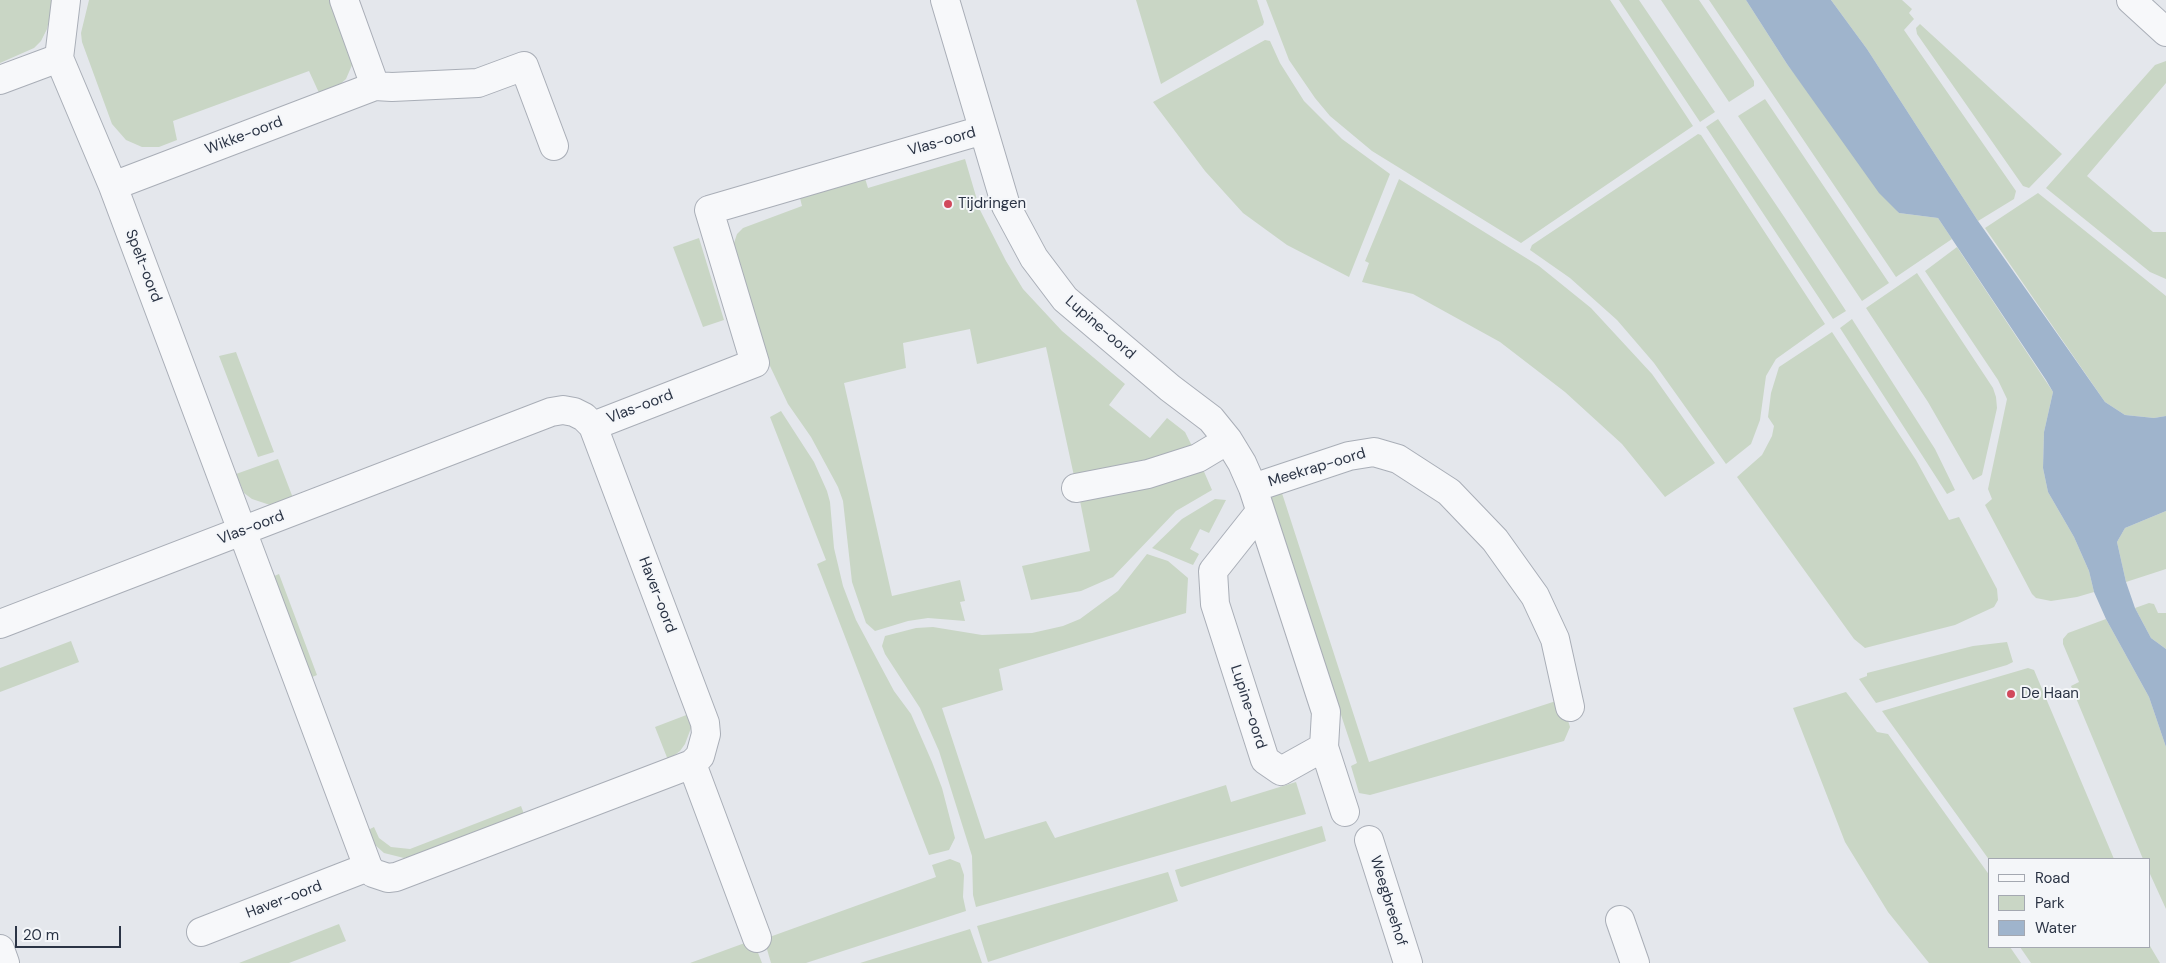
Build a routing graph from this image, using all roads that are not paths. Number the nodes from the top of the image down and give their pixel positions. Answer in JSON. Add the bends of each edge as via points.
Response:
{"nodes":[{"id":1,"x":66,"y":0,"type":"edge"},
{"id":2,"x":344,"y":0,"type":"edge"},
{"id":3,"x":945,"y":0,"type":"edge"},
{"id":4,"x":2131,"y":0,"type":"edge"},
{"id":5,"x":2166,"y":32,"type":"edge"},
{"id":6,"x":60,"y":58,"type":"junction"},
{"id":7,"x":0,"y":80,"type":"edge"},
{"id":8,"x":375,"y":86,"type":"junction"},
{"id":9,"x":983,"y":130,"type":"junction"},
{"id":10,"x":554,"y":146,"type":"dead end"},
{"id":11,"x":113,"y":186,"type":"junction"},
{"id":12,"x":593,"y":426,"type":"junction"},
{"id":13,"x":1228,"y":440,"type":"junction"},
{"id":14,"x":1076,"y":488,"type":"dead end"},
{"id":15,"x":1256,"y":500,"type":"junction"},
{"id":16,"x":243,"y":531,"type":"junction"},
{"id":17,"x":0,"y":624,"type":"edge"},
{"id":18,"x":1570,"y":707,"type":"dead end"},
{"id":19,"x":1324,"y":747,"type":"junction"},
{"id":20,"x":692,"y":764,"type":"junction"},
{"id":21,"x":1345,"y":812,"type":"dead end"},
{"id":22,"x":1369,"y":840,"type":"dead end"},
{"id":23,"x":368,"y":867,"type":"junction"},
{"id":24,"x":1620,"y":920,"type":"dead end"},
{"id":25,"x":200,"y":932,"type":"dead end"},
{"id":26,"x":757,"y":938,"type":"dead end"},
{"id":27,"x":0,"y":948,"type":"edge"},
{"id":28,"x":5,"y":963,"type":"edge"},
{"id":29,"x":1408,"y":963,"type":"edge"},
{"id":30,"x":1635,"y":963,"type":"edge"}],
"edges":[{"from":1,"to":6,"type":"street","name":"Spelt-oord"},
{"from":2,"to":8,"type":"street"},
{"from":3,"to":9,"type":"street","name":"Lupine-oord"},
{"from":4,"to":5,"type":"street"},
{"from":6,"to":7,"type":"street"},
{"from":6,"to":11,"type":"street","name":"Spelt-oord"},
{"from":8,"to":10,"type":"street","name":"Wikke-oord","via":[[478,83],[524,66]]},
{"from":8,"to":11,"type":"street","name":"Wikke-oord"},
{"from":9,"to":12,"type":"street","name":"Vlas-oord","via":[[709,210],[754,363]]},
{"from":9,"to":13,"type":"street","name":"Lupine-oord","via":[[1006,206],[1034,258],[1066,299],[1211,419]]},
{"from":11,"to":16,"type":"street","name":"Spelt-oord"},
{"from":12,"to":16,"type":"street","name":"Vlas-oord","via":[[574,412],[551,412]]},
{"from":12,"to":20,"type":"street","name":"Haver-oord","via":[[705,723],[704,746]]},
{"from":13,"to":14,"type":"street","via":[[1198,458],[1148,474]]},
{"from":13,"to":15,"type":"street","name":"Lupine-oord"},
{"from":15,"to":18,"type":"street","name":"Meekrap-oord","via":[[1349,456],[1374,452],[1398,458],[1450,492],[1495,540],[1535,596],[1555,639]]},
{"from":15,"to":19,"type":"street","name":"Lupine-oord","via":[[1326,712]]},
{"from":15,"to":19,"type":"street","name":"Lupine-oord","via":[[1213,571],[1215,604],[1265,760],[1281,771]]},
{"from":16,"to":17,"type":"street","name":"Vlas-oord"},
{"from":16,"to":23,"type":"street"},
{"from":19,"to":21,"type":"street","name":"Lupine-oord"},
{"from":20,"to":23,"type":"street","via":[[396,877],[380,876]]},
{"from":20,"to":26,"type":"street"},
{"from":22,"to":29,"type":"street","name":"Weegbreehof"},
{"from":23,"to":25,"type":"street","name":"Haver-oord"},
{"from":24,"to":30,"type":"street"},
{"from":27,"to":28,"type":"street"}]}
